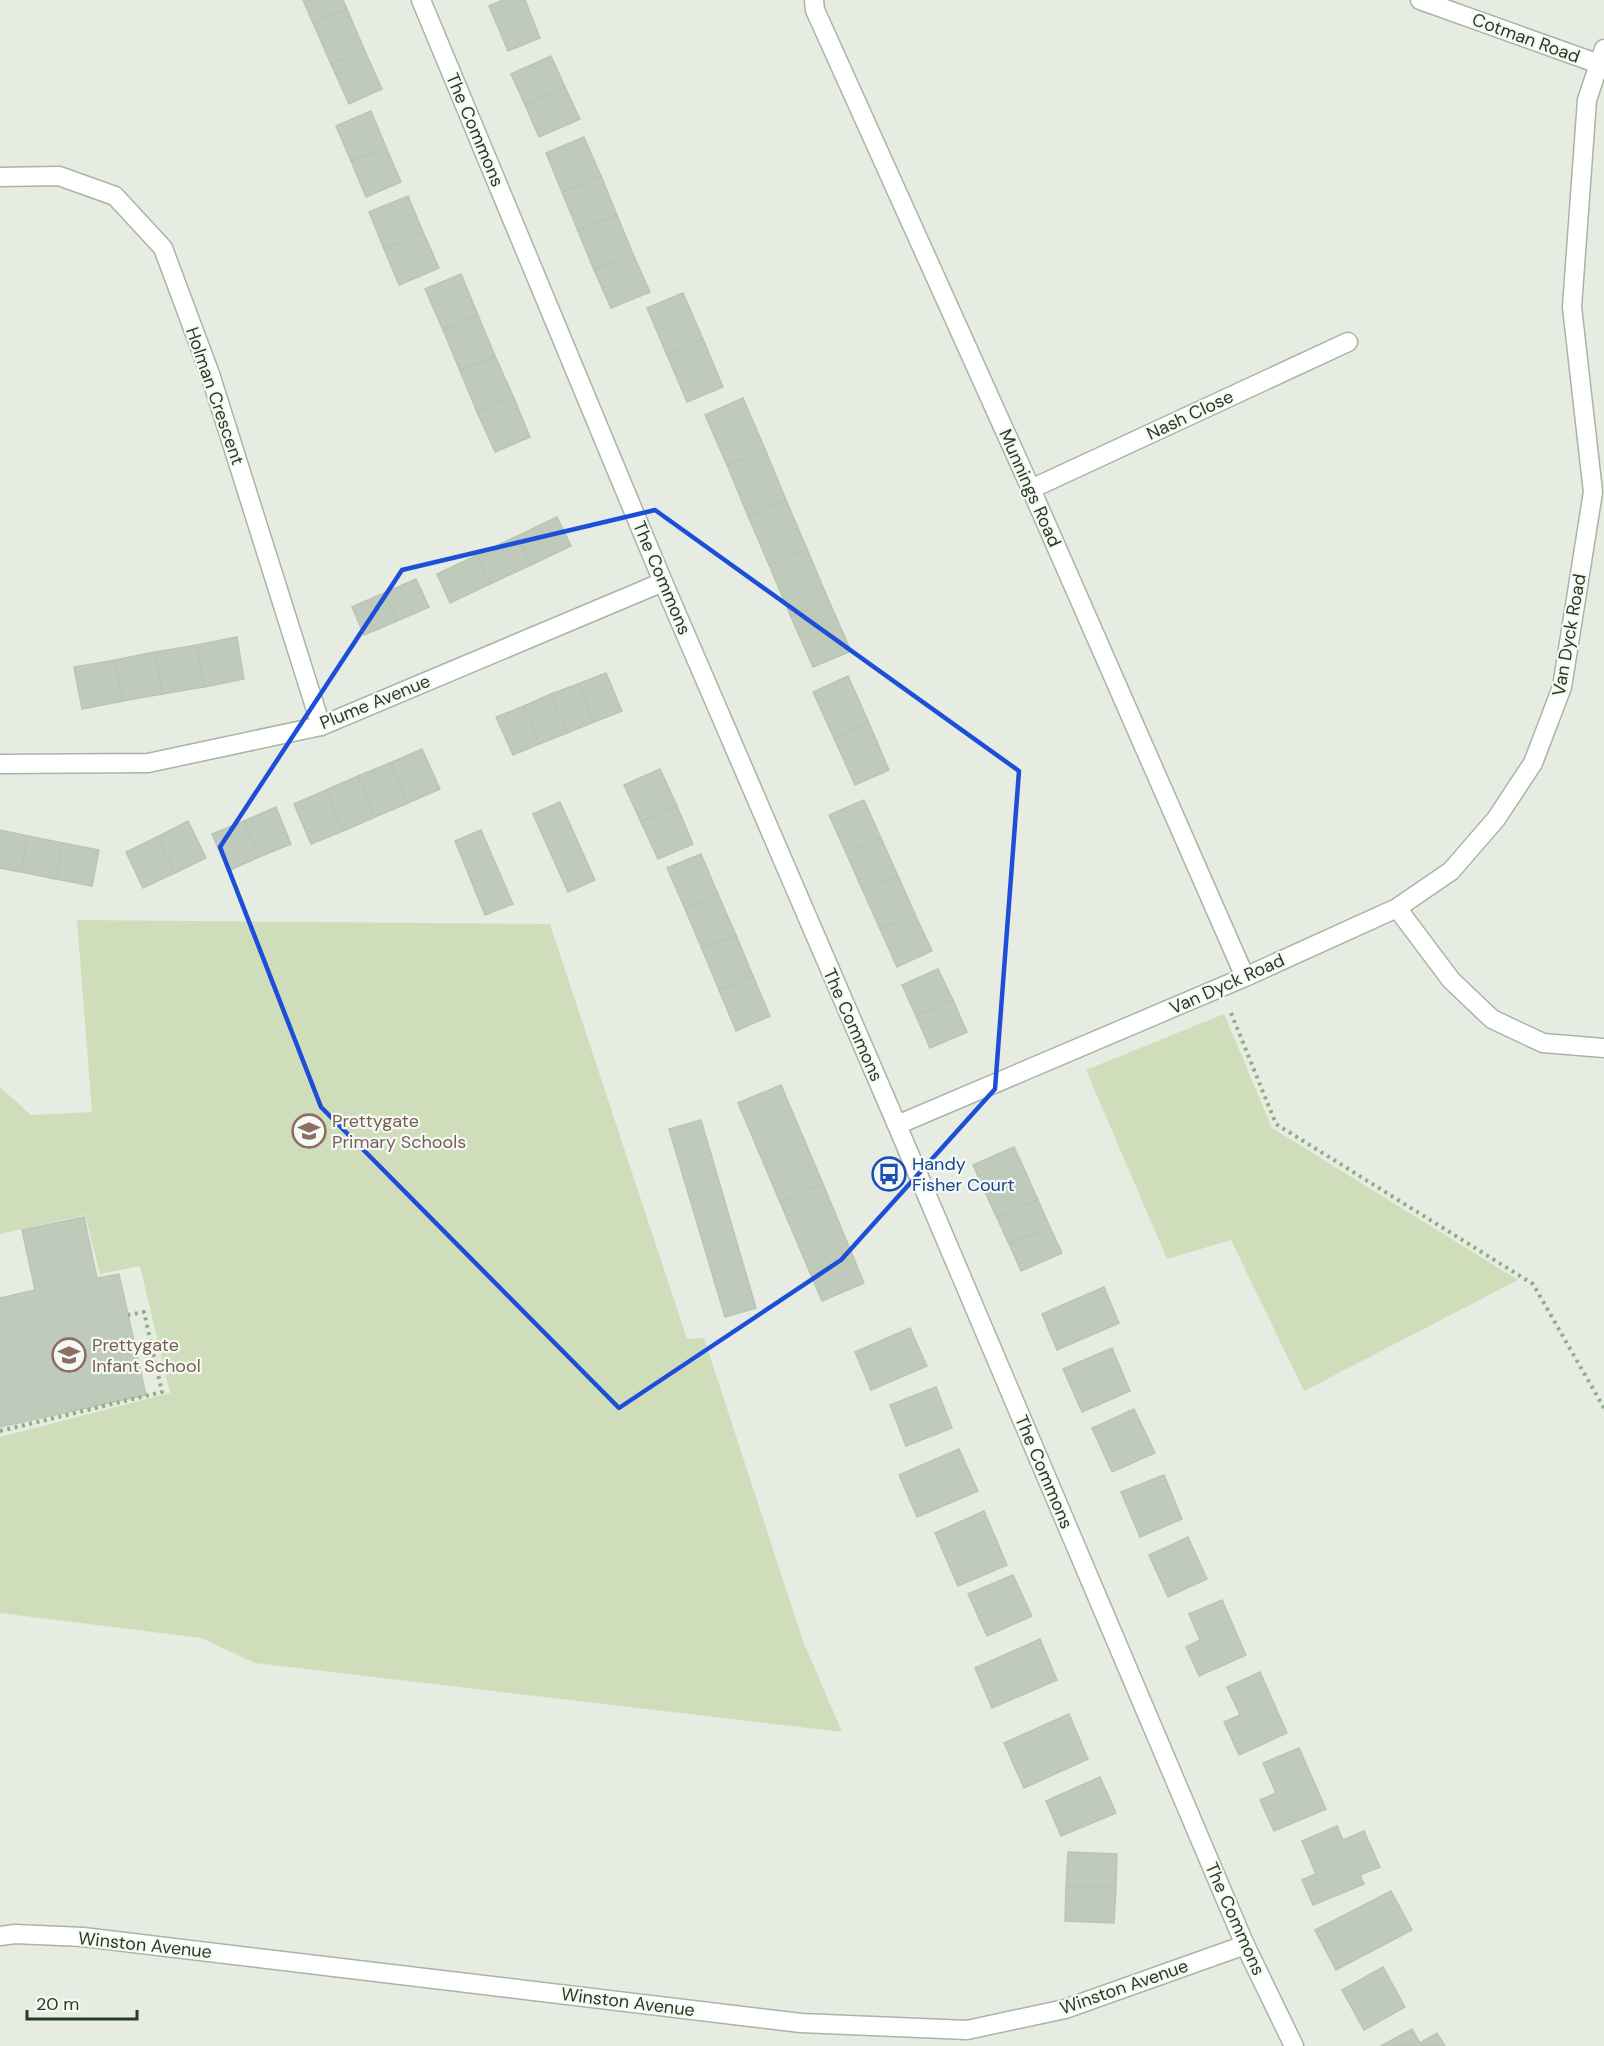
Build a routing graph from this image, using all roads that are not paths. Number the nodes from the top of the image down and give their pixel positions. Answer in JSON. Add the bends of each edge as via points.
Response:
{"nodes":[{"id":1,"x":421,"y":0,"type":"edge"},
{"id":2,"x":814,"y":0,"type":"edge"},
{"id":3,"x":1420,"y":0,"type":"edge"},
{"id":4,"x":1602,"y":56,"type":"edge"},
{"id":5,"x":0,"y":177,"type":"edge"},
{"id":6,"x":1348,"y":342,"type":"dead end"},
{"id":7,"x":1031,"y":489,"type":"junction"},
{"id":8,"x":663,"y":582,"type":"junction"},
{"id":9,"x":321,"y":726,"type":"junction"},
{"id":10,"x":0,"y":764,"type":"edge"},
{"id":11,"x":1397,"y":908,"type":"junction"},
{"id":12,"x":1245,"y":976,"type":"junction"},
{"id":13,"x":1604,"y":1048,"type":"edge"},
{"id":14,"x":897,"y":1125,"type":"junction"},
{"id":15,"x":0,"y":1936,"type":"edge"},
{"id":16,"x":1245,"y":1945,"type":"junction"},
{"id":17,"x":1294,"y":2046,"type":"edge"}],
"edges":[{"from":1,"to":8,"type":"street","name":"The Commons"},
{"from":2,"to":7,"type":"street","name":"Munnings Road","via":[[819,21]]},
{"from":3,"to":4,"type":"street","name":"Cotman Road"},
{"from":4,"to":11,"type":"street","name":"Van Dyck Road","via":[[1587,100],[1572,308],[1593,492],[1562,687],[1533,763],[1496,819],[1451,871]]},
{"from":5,"to":9,"type":"street","name":"Holman Crescent","via":[[60,176],[115,196],[163,248],[210,374]]},
{"from":6,"to":7,"type":"street","name":"Nash Close"},
{"from":7,"to":12,"type":"street","name":"Munnings Road"},
{"from":8,"to":9,"type":"street","name":"Plume Avenue"},
{"from":8,"to":14,"type":"street","name":"The Commons"},
{"from":9,"to":10,"type":"street","name":"Plume Avenue","via":[[148,763]]},
{"from":11,"to":12,"type":"street","name":"Van Dyck Road"},
{"from":11,"to":13,"type":"street","via":[[1451,980],[1492,1019],[1543,1044]]},
{"from":12,"to":14,"type":"street","name":"Van Dyck Road"},
{"from":14,"to":16,"type":"street","name":"The Commons"},
{"from":15,"to":16,"type":"street","name":"Winston Avenue","via":[[83,1937],[801,2023],[967,2030],[1065,2009]]},
{"from":16,"to":17,"type":"street","name":"The Commons"}]}
